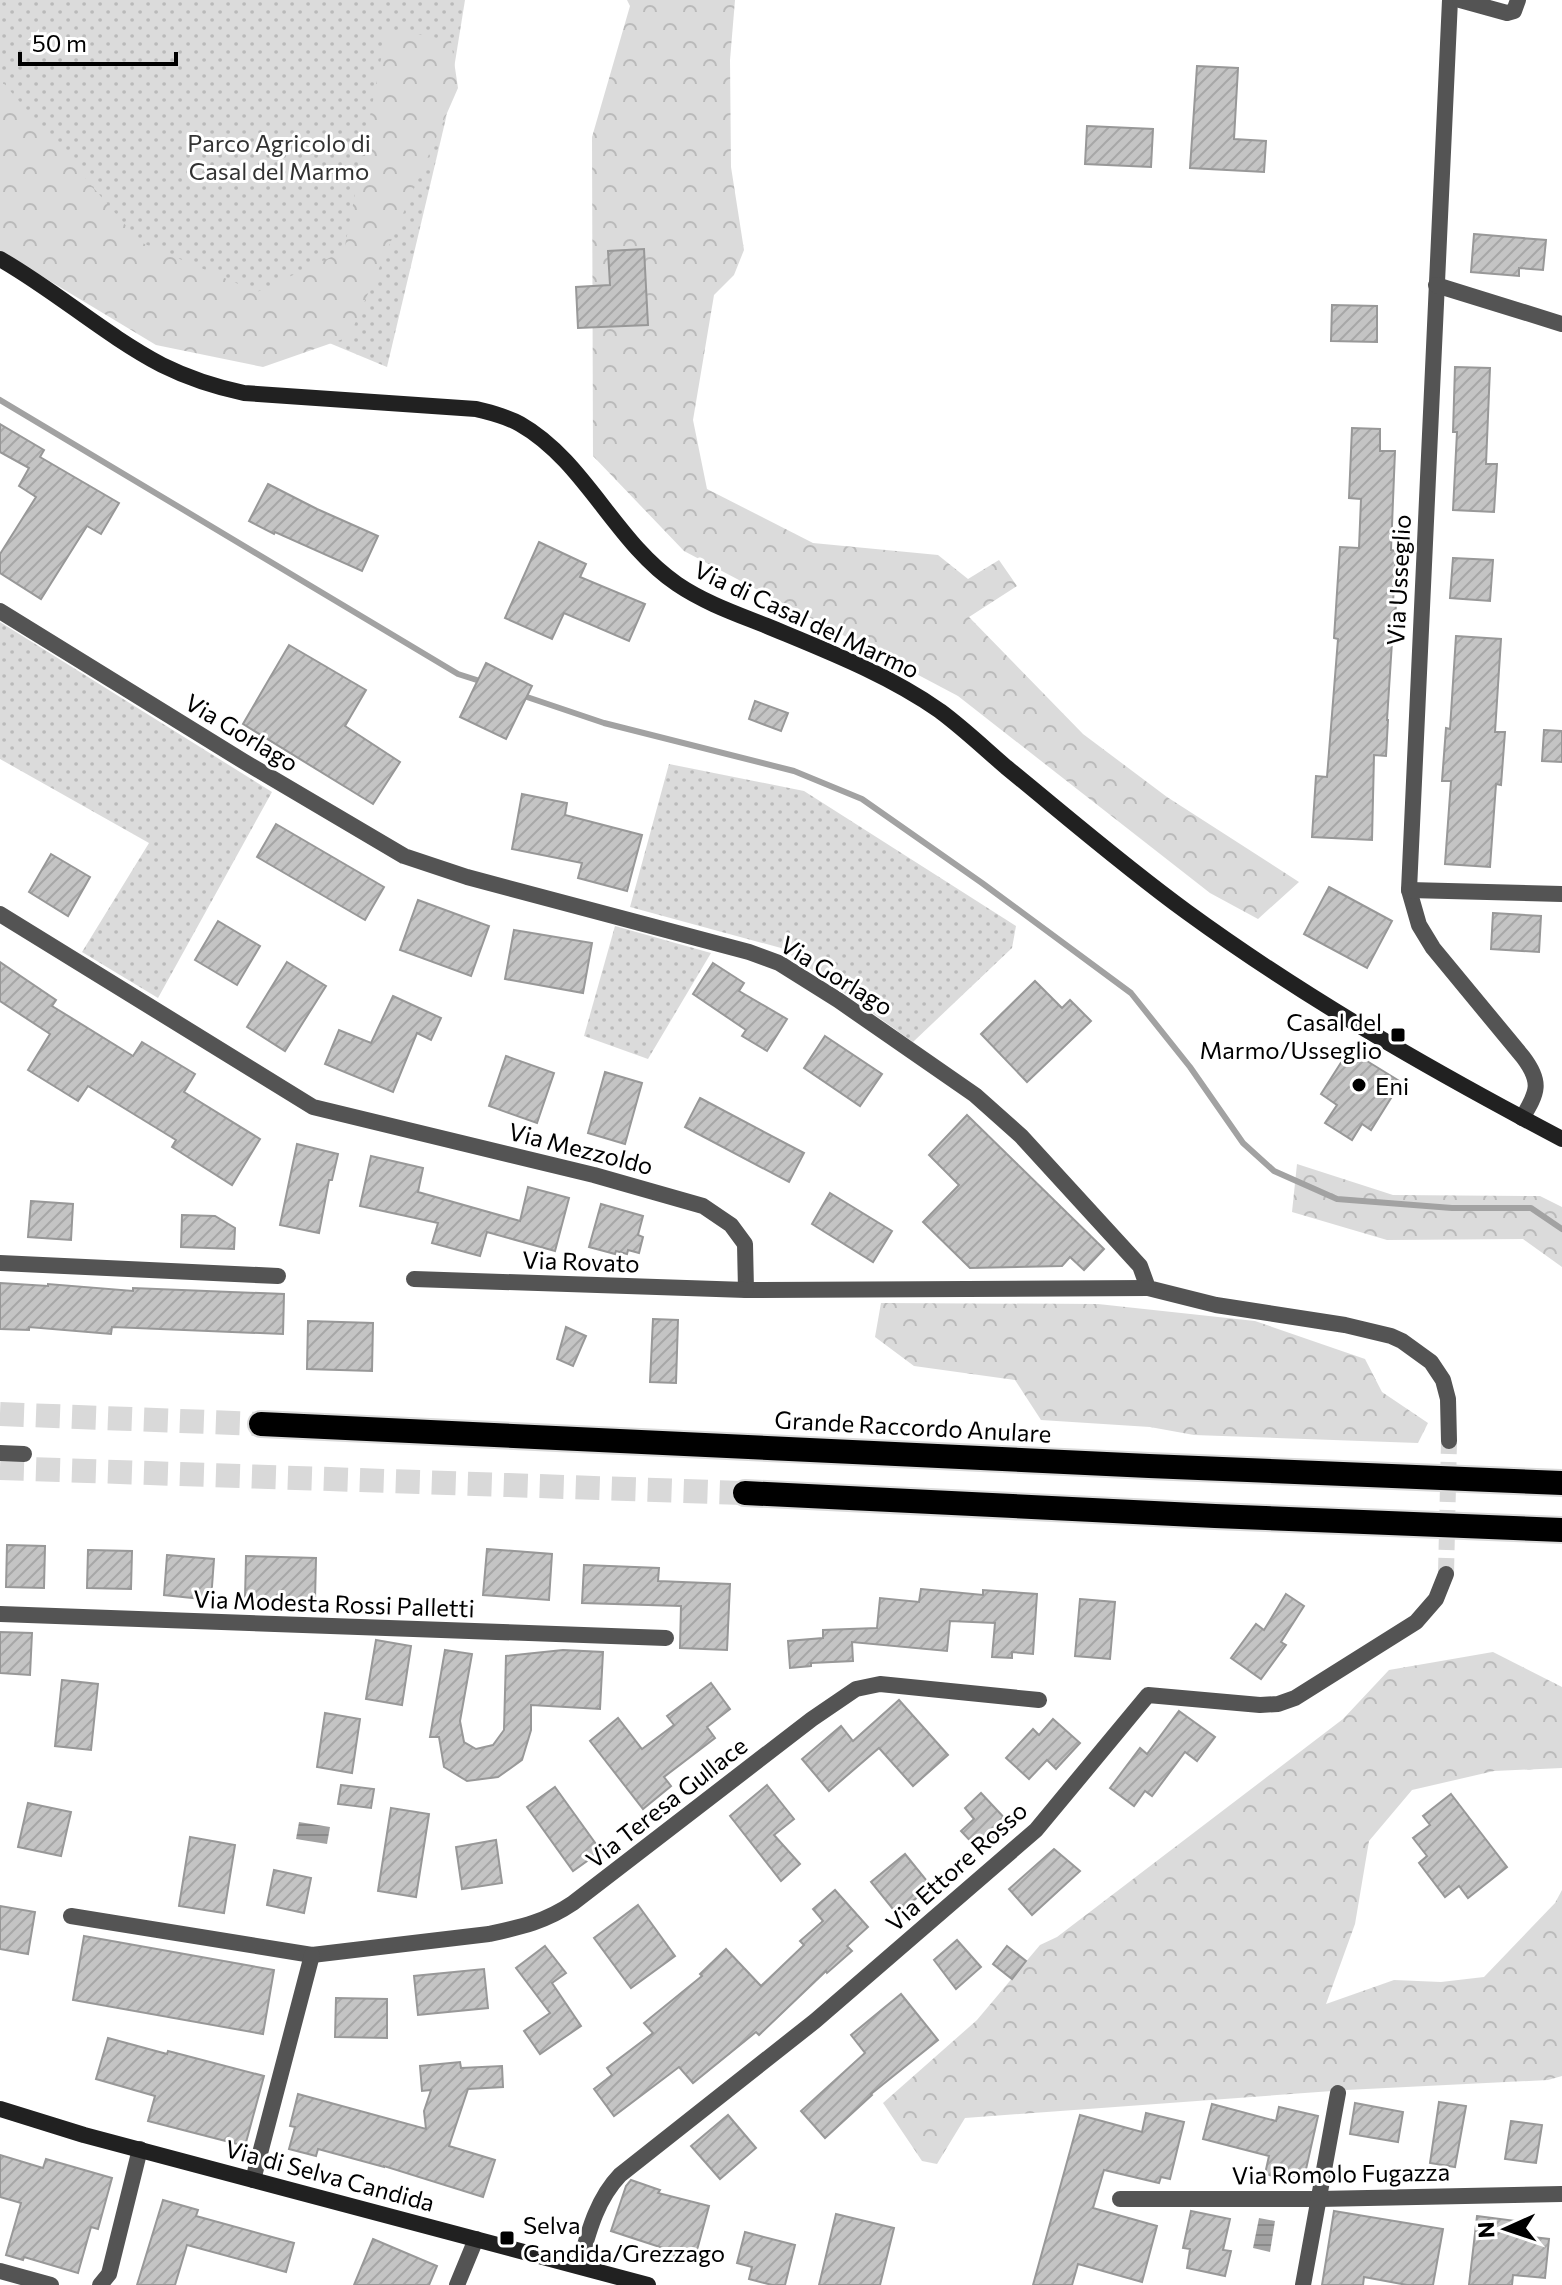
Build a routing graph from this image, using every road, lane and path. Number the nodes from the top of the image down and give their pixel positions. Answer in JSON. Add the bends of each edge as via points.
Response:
{"nodes":[{"id":1,"x":1450,"y":0,"type":"edge"},
{"id":2,"x":1460,"y":0,"type":"edge"},
{"id":3,"x":1518,"y":0,"type":"edge"},
{"id":4,"x":0,"y":259,"type":"edge"},
{"id":5,"x":1436,"y":285,"type":"junction"},
{"id":6,"x":1562,"y":324,"type":"edge"},
{"id":7,"x":0,"y":611,"type":"edge"},
{"id":8,"x":1409,"y":890,"type":"junction"},
{"id":9,"x":1562,"y":894,"type":"edge"},
{"id":10,"x":0,"y":914,"type":"edge"},
{"id":11,"x":1522,"y":1118,"type":"junction"},
{"id":12,"x":1562,"y":1139,"type":"edge"},
{"id":13,"x":0,"y":1263,"type":"edge"},
{"id":14,"x":278,"y":1276,"type":"dead end"},
{"id":15,"x":414,"y":1279,"type":"dead end"},
{"id":16,"x":1148,"y":1288,"type":"junction"},
{"id":17,"x":746,"y":1290,"type":"junction"},
{"id":18,"x":261,"y":1424,"type":"tunnel mouth"},
{"id":19,"x":1449,"y":1441,"type":"tunnel mouth"},
{"id":20,"x":0,"y":1453,"type":"edge"},
{"id":21,"x":24,"y":1454,"type":"dead end"},
{"id":22,"x":1562,"y":1483,"type":"edge"},
{"id":23,"x":745,"y":1493,"type":"tunnel mouth"},
{"id":24,"x":1562,"y":1530,"type":"edge"},
{"id":25,"x":1446,"y":1574,"type":"tunnel mouth"},
{"id":26,"x":0,"y":1614,"type":"edge"},
{"id":27,"x":666,"y":1638,"type":"dead end"},
{"id":28,"x":1039,"y":1700,"type":"dead end"},
{"id":29,"x":71,"y":1916,"type":"dead end"},
{"id":30,"x":312,"y":1955,"type":"junction"},
{"id":31,"x":1338,"y":2093,"type":"dead end"},
{"id":32,"x":0,"y":2109,"type":"edge"},
{"id":33,"x":140,"y":2149,"type":"junction"},
{"id":34,"x":253,"y":2180,"type":"junction"},
{"id":35,"x":1562,"y":2194,"type":"edge"},
{"id":36,"x":1120,"y":2199,"type":"dead end"},
{"id":37,"x":1319,"y":2199,"type":"junction"},
{"id":38,"x":476,"y":2239,"type":"junction"},
{"id":39,"x":579,"y":2266,"type":"junction"},
{"id":40,"x":0,"y":2271,"type":"edge"},
{"id":41,"x":51,"y":2285,"type":"edge"},
{"id":42,"x":100,"y":2285,"type":"edge"},
{"id":43,"x":457,"y":2285,"type":"edge"},
{"id":44,"x":648,"y":2285,"type":"edge"},
{"id":45,"x":1303,"y":2285,"type":"edge"}],
"edges":[{"from":1,"to":5,"type":"street","name":"Via Usseglio"},
{"from":2,"to":3,"type":"street","via":[[1507,13],[1514,11]]},
{"from":4,"to":11,"type":"main road","name":"Via di Casal del Marmo","via":[[163,365],[218,387],[476,409],[518,423],[562,458],[641,552],[677,584],[913,694],[1187,912],[1334,1009]]},
{"from":5,"to":6,"type":"street"},
{"from":5,"to":8,"type":"street","name":"Via Usseglio"},
{"from":7,"to":16,"type":"street","name":"Via Gorlago","via":[[404,856],[779,963],[975,1095],[1021,1136],[1140,1266]]},
{"from":8,"to":9,"type":"street"},
{"from":8,"to":11,"type":"street","name":"Via Usseglio","via":[[1433,948],[1534,1074],[1534,1097]]},
{"from":10,"to":17,"type":"street","name":"Via Mezzoldo","via":[[313,1107],[703,1206],[731,1225],[745,1244]]},
{"from":11,"to":12,"type":"main road","name":"Via di Casal del Marmo"},
{"from":13,"to":14,"type":"street"},
{"from":15,"to":17,"type":"street","name":"Via Rovato"},
{"from":16,"to":17,"type":"street"},
{"from":16,"to":19,"type":"street","via":[[1216,1305],[1345,1325],[1402,1341],[1431,1362],[1443,1380]]},
{"from":18,"to":22,"type":"highway","name":"Grande Raccordo Anulare"},
{"from":20,"to":21,"type":"street"},
{"from":23,"to":24,"type":"highway"},
{"from":25,"to":39,"type":"street","name":"Via Ettore Rosso","via":[[1436,1599],[1416,1622],[1295,1698],[1260,1705],[1148,1695],[1036,1830],[815,2021],[620,2175],[598,2208]]},
{"from":26,"to":27,"type":"street","name":"Via Modesta Rossi Palletti"},
{"from":28,"to":30,"type":"street","name":"Via Teresa Gullace","via":[[865,1686],[812,1719],[551,1917],[489,1934]]},
{"from":29,"to":30,"type":"street","name":"Via Teresa Gullace"},
{"from":30,"to":34,"type":"street"},
{"from":31,"to":37,"type":"street"},
{"from":32,"to":33,"type":"main road","name":"Via di Selva Candida"},
{"from":33,"to":34,"type":"main road","name":"Via di Selva Candida"},
{"from":33,"to":42,"type":"street","via":[[109,2274]]},
{"from":34,"to":38,"type":"main road","name":"Via di Selva Candida"},
{"from":35,"to":37,"type":"street","name":"Via Romolo Fugazza"},
{"from":36,"to":37,"type":"street","name":"Via Romolo Fugazza"},
{"from":37,"to":45,"type":"street"},
{"from":38,"to":39,"type":"main road","name":"Via di Selva Candida"},
{"from":38,"to":43,"type":"street"},
{"from":39,"to":44,"type":"main road","name":"Via di Selva Candida"},
{"from":40,"to":41,"type":"street"}]}
